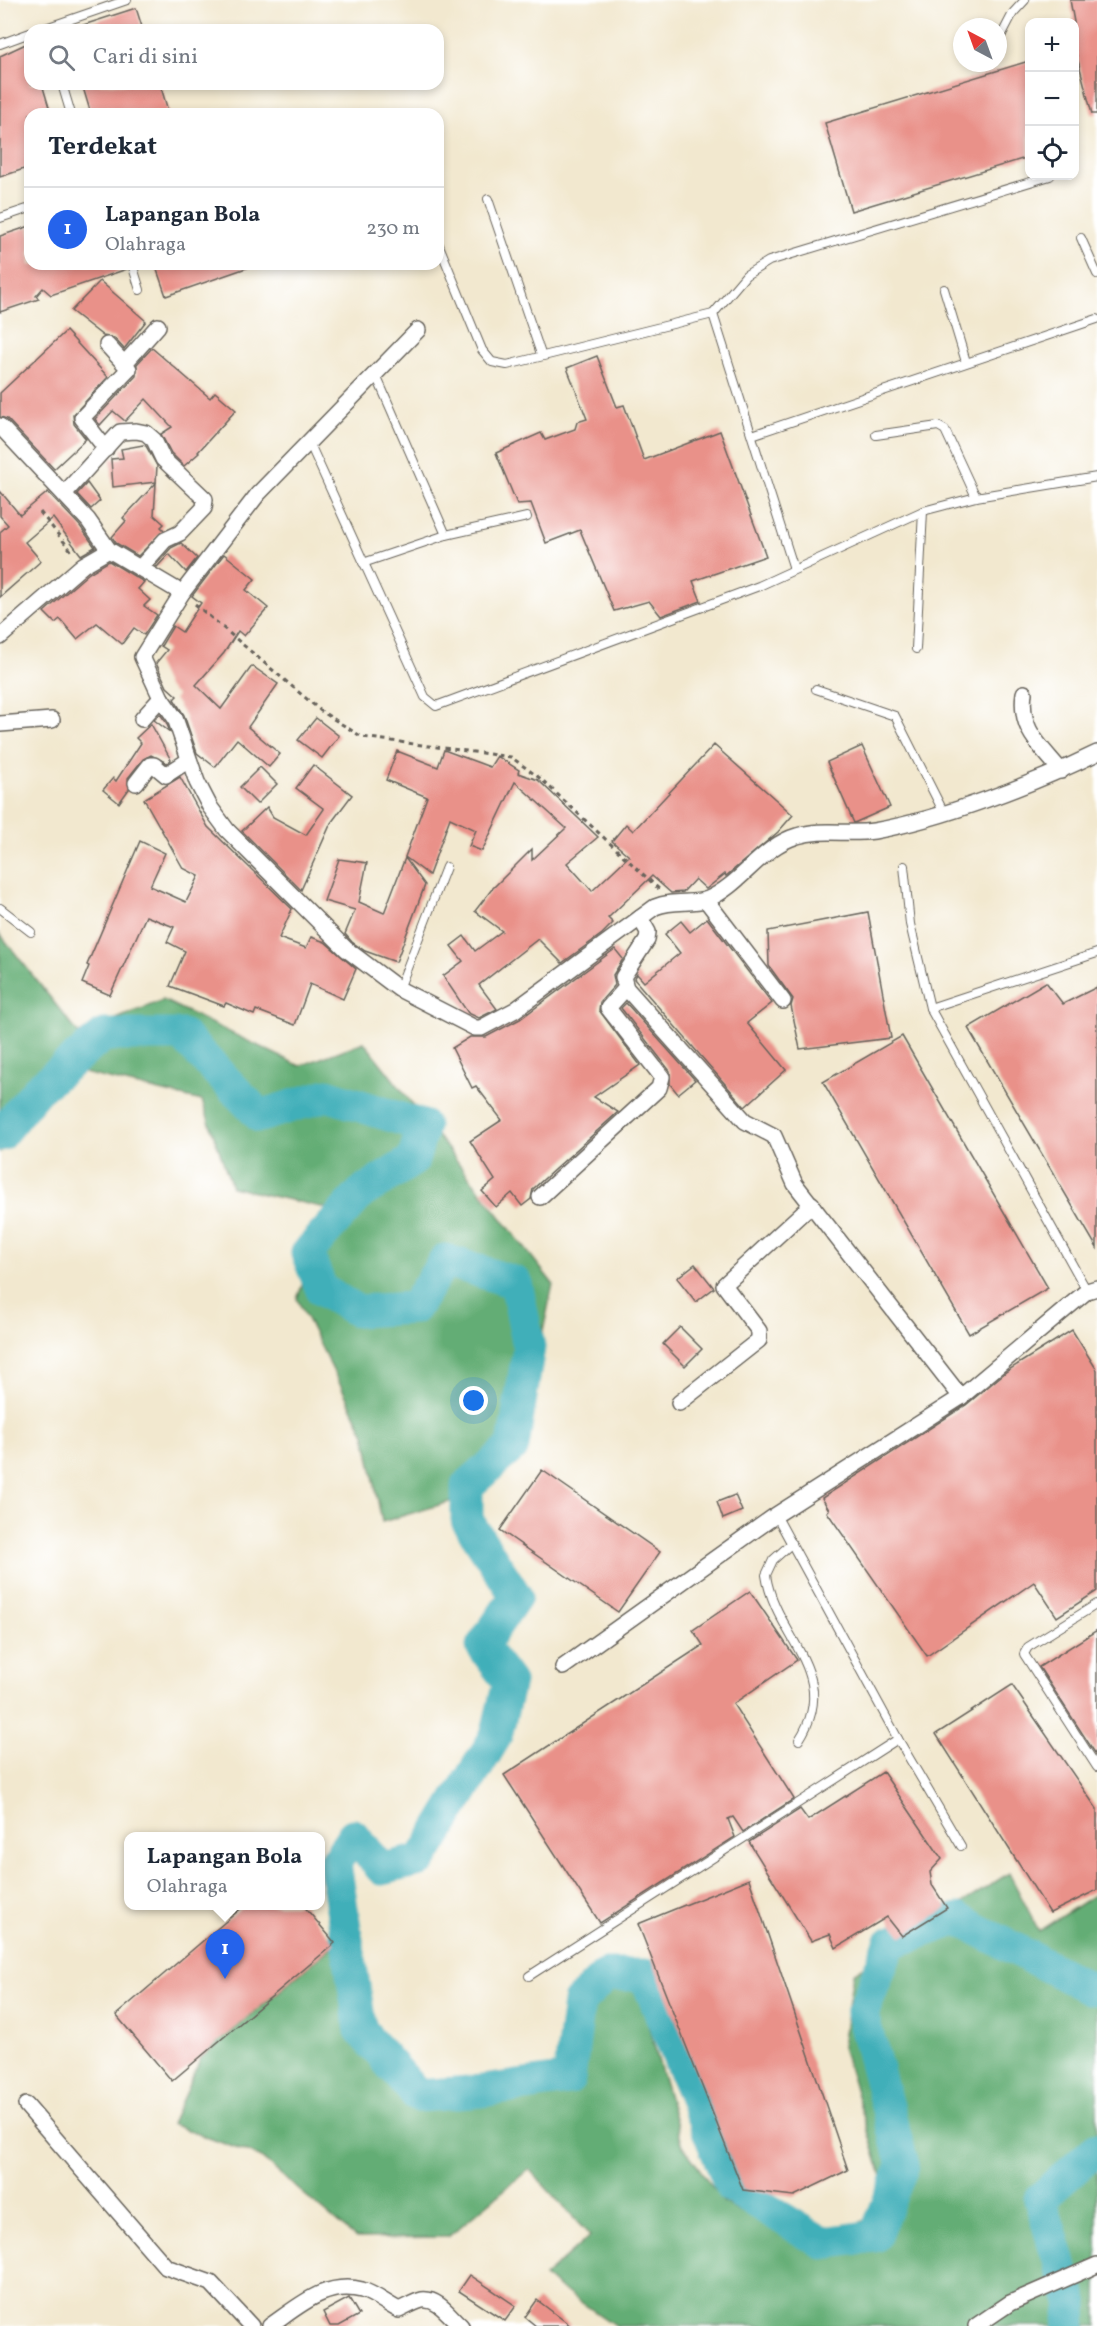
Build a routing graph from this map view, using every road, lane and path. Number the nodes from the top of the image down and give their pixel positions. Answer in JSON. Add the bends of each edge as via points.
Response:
{"nodes":[{"id":1,"x":127,"y":0,"type":"edge"},
{"id":2,"x":1025,"y":0,"type":"edge"},
{"id":3,"x":59,"y":24,"type":"edge"},
{"id":4,"x":1007,"y":25,"type":"edge"},
{"id":5,"x":24,"y":35,"type":"edge"},
{"id":6,"x":0,"y":44,"type":"edge"},
{"id":7,"x":64,"y":90,"type":"edge"},
{"id":8,"x":69,"y":108,"type":"edge"},
{"id":9,"x":1037,"y":180,"type":"edge"},
{"id":10,"x":488,"y":199,"type":"dead end"},
{"id":11,"x":24,"y":210,"type":"edge"},
{"id":12,"x":0,"y":218,"type":"edge"},
{"id":13,"x":1081,"y":238,"type":"dead end"},
{"id":14,"x":444,"y":258,"type":"edge"},
{"id":15,"x":134,"y":270,"type":"edge"},
{"id":16,"x":1097,"y":274,"type":"edge"},
{"id":17,"x":944,"y":289,"type":"dead end"},
{"id":18,"x":140,"y":290,"type":"dead end"},
{"id":19,"x":713,"y":314,"type":"junction"},
{"id":20,"x":1097,"y":319,"type":"edge"},
{"id":21,"x":158,"y":326,"type":"dead end"},
{"id":22,"x":418,"y":330,"type":"dead end"},
{"id":23,"x":107,"y":345,"type":"dead end"},
{"id":24,"x":542,"y":354,"type":"junction"},
{"id":25,"x":966,"y":362,"type":"junction"},
{"id":26,"x":125,"y":363,"type":"junction"},
{"id":27,"x":375,"y":373,"type":"junction"},
{"id":28,"x":0,"y":426,"type":"edge"},
{"id":29,"x":752,"y":435,"type":"junction"},
{"id":30,"x":876,"y":435,"type":"dead end"},
{"id":31,"x":309,"y":442,"type":"junction"},
{"id":32,"x":105,"y":449,"type":"junction"},
{"id":33,"x":1097,"y":477,"type":"edge"},
{"id":34,"x":64,"y":494,"type":"junction"},
{"id":35,"x":976,"y":497,"type":"junction"},
{"id":36,"x":923,"y":511,"type":"junction"},
{"id":37,"x":40,"y":512,"type":"dead end"},
{"id":38,"x":527,"y":517,"type":"dead end"},
{"id":39,"x":446,"y":535,"type":"junction"},
{"id":40,"x":110,"y":550,"type":"junction"},
{"id":41,"x":363,"y":563,"type":"junction"},
{"id":42,"x":83,"y":565,"type":"junction"},
{"id":43,"x":140,"y":568,"type":"junction"},
{"id":44,"x":794,"y":569,"type":"junction"},
{"id":45,"x":182,"y":593,"type":"junction"},
{"id":46,"x":0,"y":637,"type":"edge"},
{"id":47,"x":916,"y":649,"type":"dead end"},
{"id":48,"x":816,"y":688,"type":"dead end"},
{"id":49,"x":1024,"y":693,"type":"dead end"},
{"id":50,"x":161,"y":698,"type":"junction"},
{"id":51,"x":142,"y":719,"type":"dead end"},
{"id":52,"x":52,"y":720,"type":"dead end"},
{"id":53,"x":0,"y":724,"type":"edge"},
{"id":54,"x":1097,"y":753,"type":"edge"},
{"id":55,"x":189,"y":760,"type":"junction"},
{"id":56,"x":1061,"y":771,"type":"junction"},
{"id":57,"x":136,"y":783,"type":"dead end"},
{"id":58,"x":944,"y":813,"type":"junction"},
{"id":59,"x":904,"y":866,"type":"dead end"},
{"id":60,"x":446,"y":867,"type":"dead end"},
{"id":61,"x":706,"y":900,"type":"junction"},
{"id":62,"x":673,"y":902,"type":"junction"},
{"id":63,"x":0,"y":908,"type":"edge"},
{"id":64,"x":640,"y":918,"type":"junction"},
{"id":65,"x":31,"y":932,"type":"dead end"},
{"id":66,"x":1097,"y":953,"type":"edge"},
{"id":67,"x":626,"y":988,"type":"junction"},
{"id":68,"x":399,"y":989,"type":"junction"},
{"id":69,"x":783,"y":1001,"type":"dead end"},
{"id":70,"x":930,"y":1008,"type":"junction"},
{"id":71,"x":540,"y":1197,"type":"dead end"},
{"id":72,"x":812,"y":1204,"type":"junction"},
{"id":73,"x":1092,"y":1290,"type":"edge"},
{"id":74,"x":961,"y":1397,"type":"junction"},
{"id":75,"x":679,"y":1403,"type":"dead end"},
{"id":76,"x":776,"y":1515,"type":"junction"},
{"id":77,"x":792,"y":1543,"type":"junction"},
{"id":78,"x":1097,"y":1604,"type":"edge"},
{"id":79,"x":563,"y":1667,"type":"dead end"},
{"id":80,"x":898,"y":1739,"type":"junction"},
{"id":81,"x":799,"y":1740,"type":"dead end"},
{"id":82,"x":1097,"y":1767,"type":"edge"},
{"id":83,"x":961,"y":1846,"type":"dead end"},
{"id":84,"x":529,"y":1976,"type":"dead end"},
{"id":85,"x":26,"y":2105,"type":"dead end"},
{"id":86,"x":1097,"y":2265,"type":"edge"},
{"id":87,"x":250,"y":2326,"type":"edge"},
{"id":88,"x":270,"y":2326,"type":"edge"},
{"id":89,"x":461,"y":2326,"type":"edge"},
{"id":90,"x":976,"y":2326,"type":"edge"}],
"edges":[{"from":1,"to":3,"type":"lane"},
{"from":2,"to":4,"type":"lane"},
{"from":5,"to":6,"type":"lane"},
{"from":7,"to":8,"type":"lane"},
{"from":9,"to":19,"type":"lane","via":[[769,261],[746,276]]},
{"from":10,"to":24,"type":"lane"},
{"from":11,"to":12,"type":"lane"},
{"from":13,"to":16,"type":"lane"},
{"from":14,"to":24,"type":"lane","via":[[482,350],[492,362],[507,365]]},
{"from":15,"to":18,"type":"lane"},
{"from":17,"to":25,"type":"lane"},
{"from":19,"to":24,"type":"lane"},
{"from":19,"to":29,"type":"lane"},
{"from":20,"to":25,"type":"lane"},
{"from":21,"to":26,"type":"street"},
{"from":22,"to":27,"type":"street"},
{"from":23,"to":26,"type":"street"},
{"from":25,"to":29,"type":"lane"},
{"from":26,"to":32,"type":"street","via":[[128,372],[82,418]]},
{"from":27,"to":31,"type":"street"},
{"from":27,"to":39,"type":"lane"},
{"from":28,"to":34,"type":"street"},
{"from":29,"to":44,"type":"lane"},
{"from":30,"to":35,"type":"lane","via":[[938,426],[945,430]]},
{"from":31,"to":41,"type":"lane"},
{"from":31,"to":45,"type":"street","via":[[258,494]]},
{"from":32,"to":34,"type":"street"},
{"from":32,"to":43,"type":"street","via":[[120,432],[146,433],[163,459],[205,499],[204,508],[180,533],[165,540]]},
{"from":33,"to":35,"type":"lane"},
{"from":34,"to":40,"type":"street"},
{"from":35,"to":36,"type":"lane"},
{"from":36,"to":44,"type":"lane"},
{"from":36,"to":47,"type":"lane"},
{"from":37,"to":42,"type":"path"},
{"from":38,"to":39,"type":"lane"},
{"from":39,"to":41,"type":"lane"},
{"from":40,"to":42,"type":"street"},
{"from":40,"to":43,"type":"street"},
{"from":41,"to":44,"type":"lane","via":[[425,697],[436,706],[759,586]]},
{"from":42,"to":46,"type":"street"},
{"from":43,"to":45,"type":"street"},
{"from":45,"to":50,"type":"street","via":[[142,657]]},
{"from":45,"to":62,"type":"path","via":[[321,711],[363,737],[511,757],[541,779]]},
{"from":48,"to":58,"type":"lane","via":[[895,716]]},
{"from":49,"to":56,"type":"street","via":[[1026,727]]},
{"from":50,"to":51,"type":"street"},
{"from":50,"to":55,"type":"street","via":[[175,718]]},
{"from":52,"to":53,"type":"street"},
{"from":54,"to":56,"type":"street"},
{"from":55,"to":57,"type":"street","via":[[166,775],[150,765]]},
{"from":55,"to":68,"type":"street","via":[[210,807],[227,830],[346,949]]},
{"from":56,"to":58,"type":"street"},
{"from":58,"to":61,"type":"street","via":[[872,831],[820,831],[796,836]]},
{"from":59,"to":70,"type":"lane","via":[[910,924]]},
{"from":60,"to":68,"type":"lane"},
{"from":61,"to":62,"type":"street"},
{"from":61,"to":69,"type":"street"},
{"from":62,"to":64,"type":"street","via":[[663,903]]},
{"from":63,"to":65,"type":"lane"},
{"from":64,"to":67,"type":"street","via":[[648,932],[647,940],[623,977]]},
{"from":64,"to":68,"type":"street","via":[[515,1010],[481,1028]]},
{"from":66,"to":70,"type":"lane"},
{"from":67,"to":71,"type":"street","via":[[608,1008],[662,1082]]},
{"from":67,"to":72,"type":"street","via":[[745,1121],[774,1136],[795,1184]]},
{"from":70,"to":73,"type":"lane"},
{"from":72,"to":74,"type":"street"},
{"from":72,"to":75,"type":"street","via":[[724,1285],[759,1331],[759,1340]]},
{"from":73,"to":74,"type":"street"},
{"from":74,"to":76,"type":"street"},
{"from":76,"to":77,"type":"lane"},
{"from":76,"to":79,"type":"street"},
{"from":77,"to":80,"type":"lane"},
{"from":77,"to":81,"type":"lane","via":[[773,1560],[766,1575],[811,1677],[815,1696],[811,1718]]},
{"from":78,"to":82,"type":"lane","via":[[1028,1647],[1024,1654]]},
{"from":80,"to":83,"type":"lane"},
{"from":80,"to":84,"type":"lane"},
{"from":85,"to":87,"type":"street","via":[[166,2266],[211,2283]]},
{"from":86,"to":90,"type":"street","via":[[1010,2303]]},
{"from":88,"to":89,"type":"street","via":[[316,2294],[342,2289],[361,2290],[399,2310],[428,2301],[443,2307]]}]}
